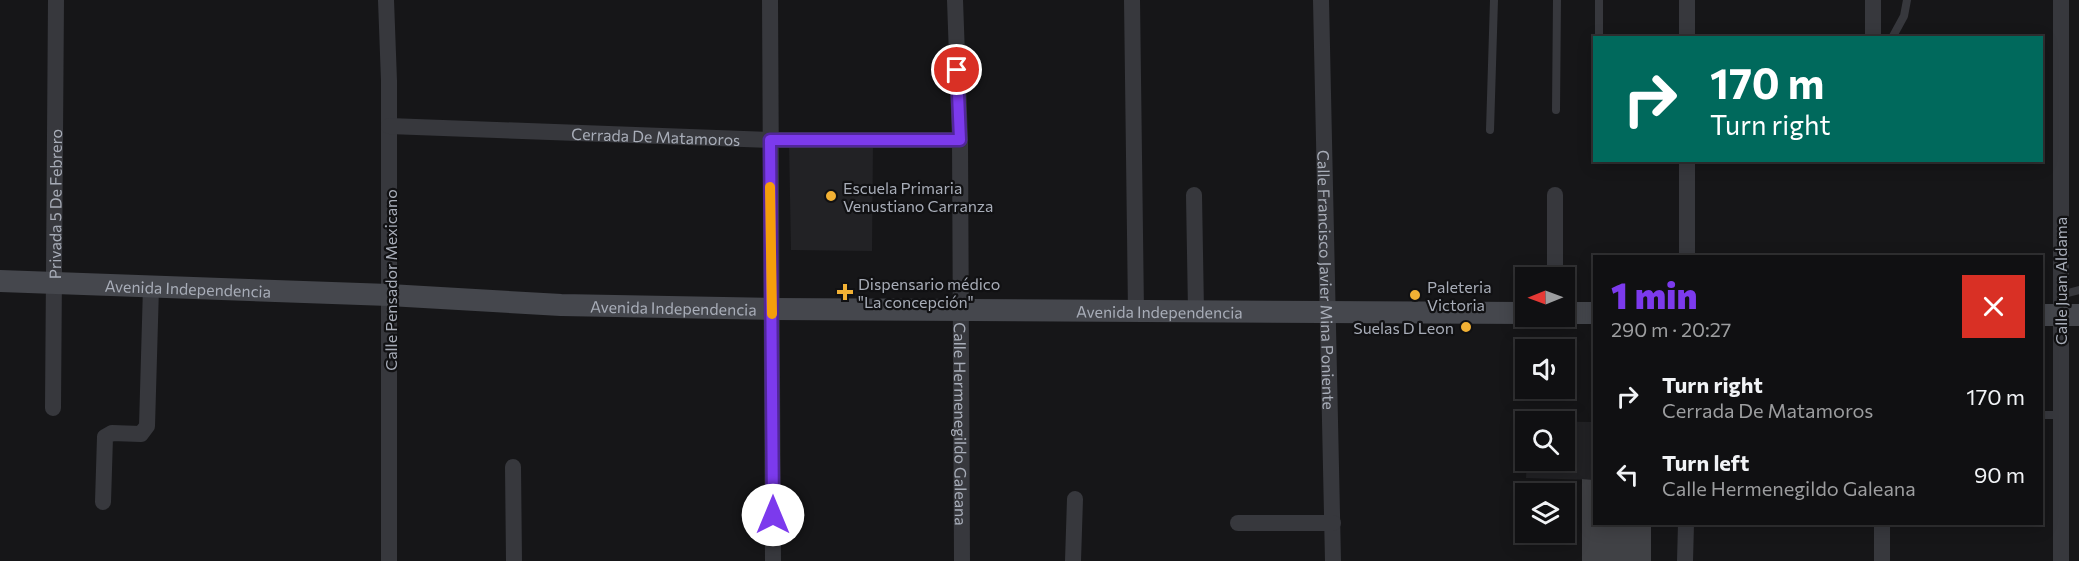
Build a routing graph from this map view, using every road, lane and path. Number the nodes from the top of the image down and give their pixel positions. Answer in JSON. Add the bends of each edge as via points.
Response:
{"nodes":[{"id":1,"x":56,"y":0,"type":"edge"},
{"id":2,"x":386,"y":0,"type":"edge"},
{"id":3,"x":770,"y":0,"type":"edge"},
{"id":4,"x":955,"y":0,"type":"edge"},
{"id":5,"x":1132,"y":0,"type":"edge"},
{"id":6,"x":1321,"y":0,"type":"edge"},
{"id":7,"x":1494,"y":0,"type":"edge"},
{"id":8,"x":1557,"y":0,"type":"edge"},
{"id":9,"x":1599,"y":0,"type":"edge"},
{"id":10,"x":1687,"y":0,"type":"edge"},
{"id":11,"x":1873,"y":0,"type":"edge"},
{"id":12,"x":1907,"y":0,"type":"edge"},
{"id":13,"x":2061,"y":0,"type":"edge"},
{"id":14,"x":1599,"y":36,"type":"edge"},
{"id":15,"x":1687,"y":36,"type":"edge"},
{"id":16,"x":1873,"y":36,"type":"edge"},
{"id":17,"x":1893,"y":36,"type":"edge"},
{"id":18,"x":1556,"y":110,"type":"dead end"},
{"id":19,"x":389,"y":126,"type":"junction"},
{"id":20,"x":1490,"y":130,"type":"dead end"},
{"id":21,"x":770,"y":140,"type":"junction"},
{"id":22,"x":960,"y":140,"type":"junction"},
{"id":23,"x":1687,"y":162,"type":"edge"},
{"id":24,"x":1194,"y":195,"type":"dead end"},
{"id":25,"x":1555,"y":195,"type":"dead end"},
{"id":26,"x":1688,"y":255,"type":"edge"},
{"id":27,"x":1555,"y":267,"type":"edge"},
{"id":28,"x":0,"y":281,"type":"edge"},
{"id":29,"x":53,"y":283,"type":"junction"},
{"id":30,"x":151,"y":287,"type":"junction"},
{"id":31,"x":2079,"y":290,"type":"edge"},
{"id":32,"x":389,"y":295,"type":"junction"},
{"id":33,"x":772,"y":309,"type":"junction"},
{"id":34,"x":1327,"y":310,"type":"junction"},
{"id":35,"x":2060,"y":310,"type":"edge"},
{"id":36,"x":959,"y":311,"type":"junction"},
{"id":37,"x":1196,"y":311,"type":"junction"},
{"id":38,"x":1136,"y":312,"type":"junction"},
{"id":39,"x":1515,"y":313,"type":"edge"},
{"id":40,"x":1575,"y":313,"type":"edge"},
{"id":41,"x":1593,"y":313,"type":"edge"},
{"id":42,"x":53,"y":408,"type":"dead end"},
{"id":43,"x":2043,"y":414,"type":"edge"},
{"id":44,"x":2060,"y":415,"type":"junction"},
{"id":45,"x":513,"y":467,"type":"dead end"},
{"id":46,"x":1074,"y":500,"type":"dead end"},
{"id":47,"x":103,"y":502,"type":"dead end"},
{"id":48,"x":1238,"y":523,"type":"dead end"},
{"id":49,"x":1333,"y":523,"type":"junction"},
{"id":50,"x":1686,"y":525,"type":"edge"},
{"id":51,"x":1882,"y":525,"type":"edge"},
{"id":52,"x":389,"y":561,"type":"edge"},
{"id":53,"x":514,"y":561,"type":"edge"},
{"id":54,"x":773,"y":561,"type":"edge"},
{"id":55,"x":962,"y":561,"type":"edge"},
{"id":56,"x":1073,"y":561,"type":"edge"},
{"id":57,"x":1333,"y":561,"type":"edge"},
{"id":58,"x":1685,"y":561,"type":"edge"},
{"id":59,"x":1882,"y":561,"type":"edge"},
{"id":60,"x":2061,"y":561,"type":"edge"}],
"edges":[{"from":1,"to":29,"type":"street","name":"Privada 5 De Febrero"},
{"from":2,"to":19,"type":"street","name":"Calle Pensador Mexicano"},
{"from":3,"to":21,"type":"street"},
{"from":4,"to":22,"type":"street","name":"Calle Hermenegildo Galeana"},
{"from":5,"to":38,"type":"street"},
{"from":6,"to":34,"type":"street","name":"Calle Francisco Javier Mina Poniente"},
{"from":7,"to":20,"type":"lane"},
{"from":8,"to":18,"type":"lane"},
{"from":9,"to":14,"type":"lane"},
{"from":10,"to":15,"type":"street"},
{"from":11,"to":16,"type":"street"},
{"from":12,"to":17,"type":"lane"},
{"from":13,"to":35,"type":"street","name":"Calle Juan Aldama"},
{"from":19,"to":21,"type":"street","name":"Cerrada De Matamoros"},
{"from":19,"to":32,"type":"street","name":"Calle Pensador Mexicano"},
{"from":21,"to":22,"type":"street","name":"Cerrada De Matamoros"},
{"from":21,"to":33,"type":"street"},
{"from":22,"to":36,"type":"street","name":"Calle Hermenegildo Galeana"},
{"from":23,"to":26,"type":"street"},
{"from":24,"to":37,"type":"street"},
{"from":25,"to":27,"type":"street"},
{"from":28,"to":29,"type":"main road","name":"Avenida Independencia"},
{"from":29,"to":30,"type":"main road","name":"Avenida Independencia"},
{"from":29,"to":42,"type":"street","name":"Privada 5 De Febrero"},
{"from":30,"to":32,"type":"main road","name":"Avenida Independencia"},
{"from":30,"to":47,"type":"street","via":[[147,426],[141,434],[112,433],[105,437]]},
{"from":31,"to":35,"type":"lane"},
{"from":32,"to":33,"type":"main road","name":"Avenida Independencia","via":[[561,305]]},
{"from":32,"to":52,"type":"street","name":"Calle Pensador Mexicano"},
{"from":33,"to":36,"type":"main road","name":"Avenida Independencia"},
{"from":33,"to":54,"type":"street"},
{"from":34,"to":37,"type":"main road","name":"Avenida Independencia"},
{"from":34,"to":39,"type":"main road","name":"Avenida Independencia"},
{"from":34,"to":49,"type":"street","name":"Calle Francisco Javier Mina Poniente"},
{"from":35,"to":44,"type":"street","name":"Calle Juan Aldama"},
{"from":36,"to":38,"type":"main road","name":"Avenida Independencia"},
{"from":36,"to":55,"type":"street","name":"Calle Hermenegildo Galeana"},
{"from":37,"to":38,"type":"main road","name":"Avenida Independencia"},
{"from":40,"to":41,"type":"main road"},
{"from":43,"to":44,"type":"lane"},
{"from":44,"to":60,"type":"street","name":"Calle Juan Aldama"},
{"from":45,"to":53,"type":"street"},
{"from":46,"to":56,"type":"street"},
{"from":48,"to":49,"type":"street"},
{"from":49,"to":57,"type":"street","name":"Calle Francisco Javier Mina Poniente"},
{"from":50,"to":58,"type":"street"},
{"from":51,"to":59,"type":"street"}]}
